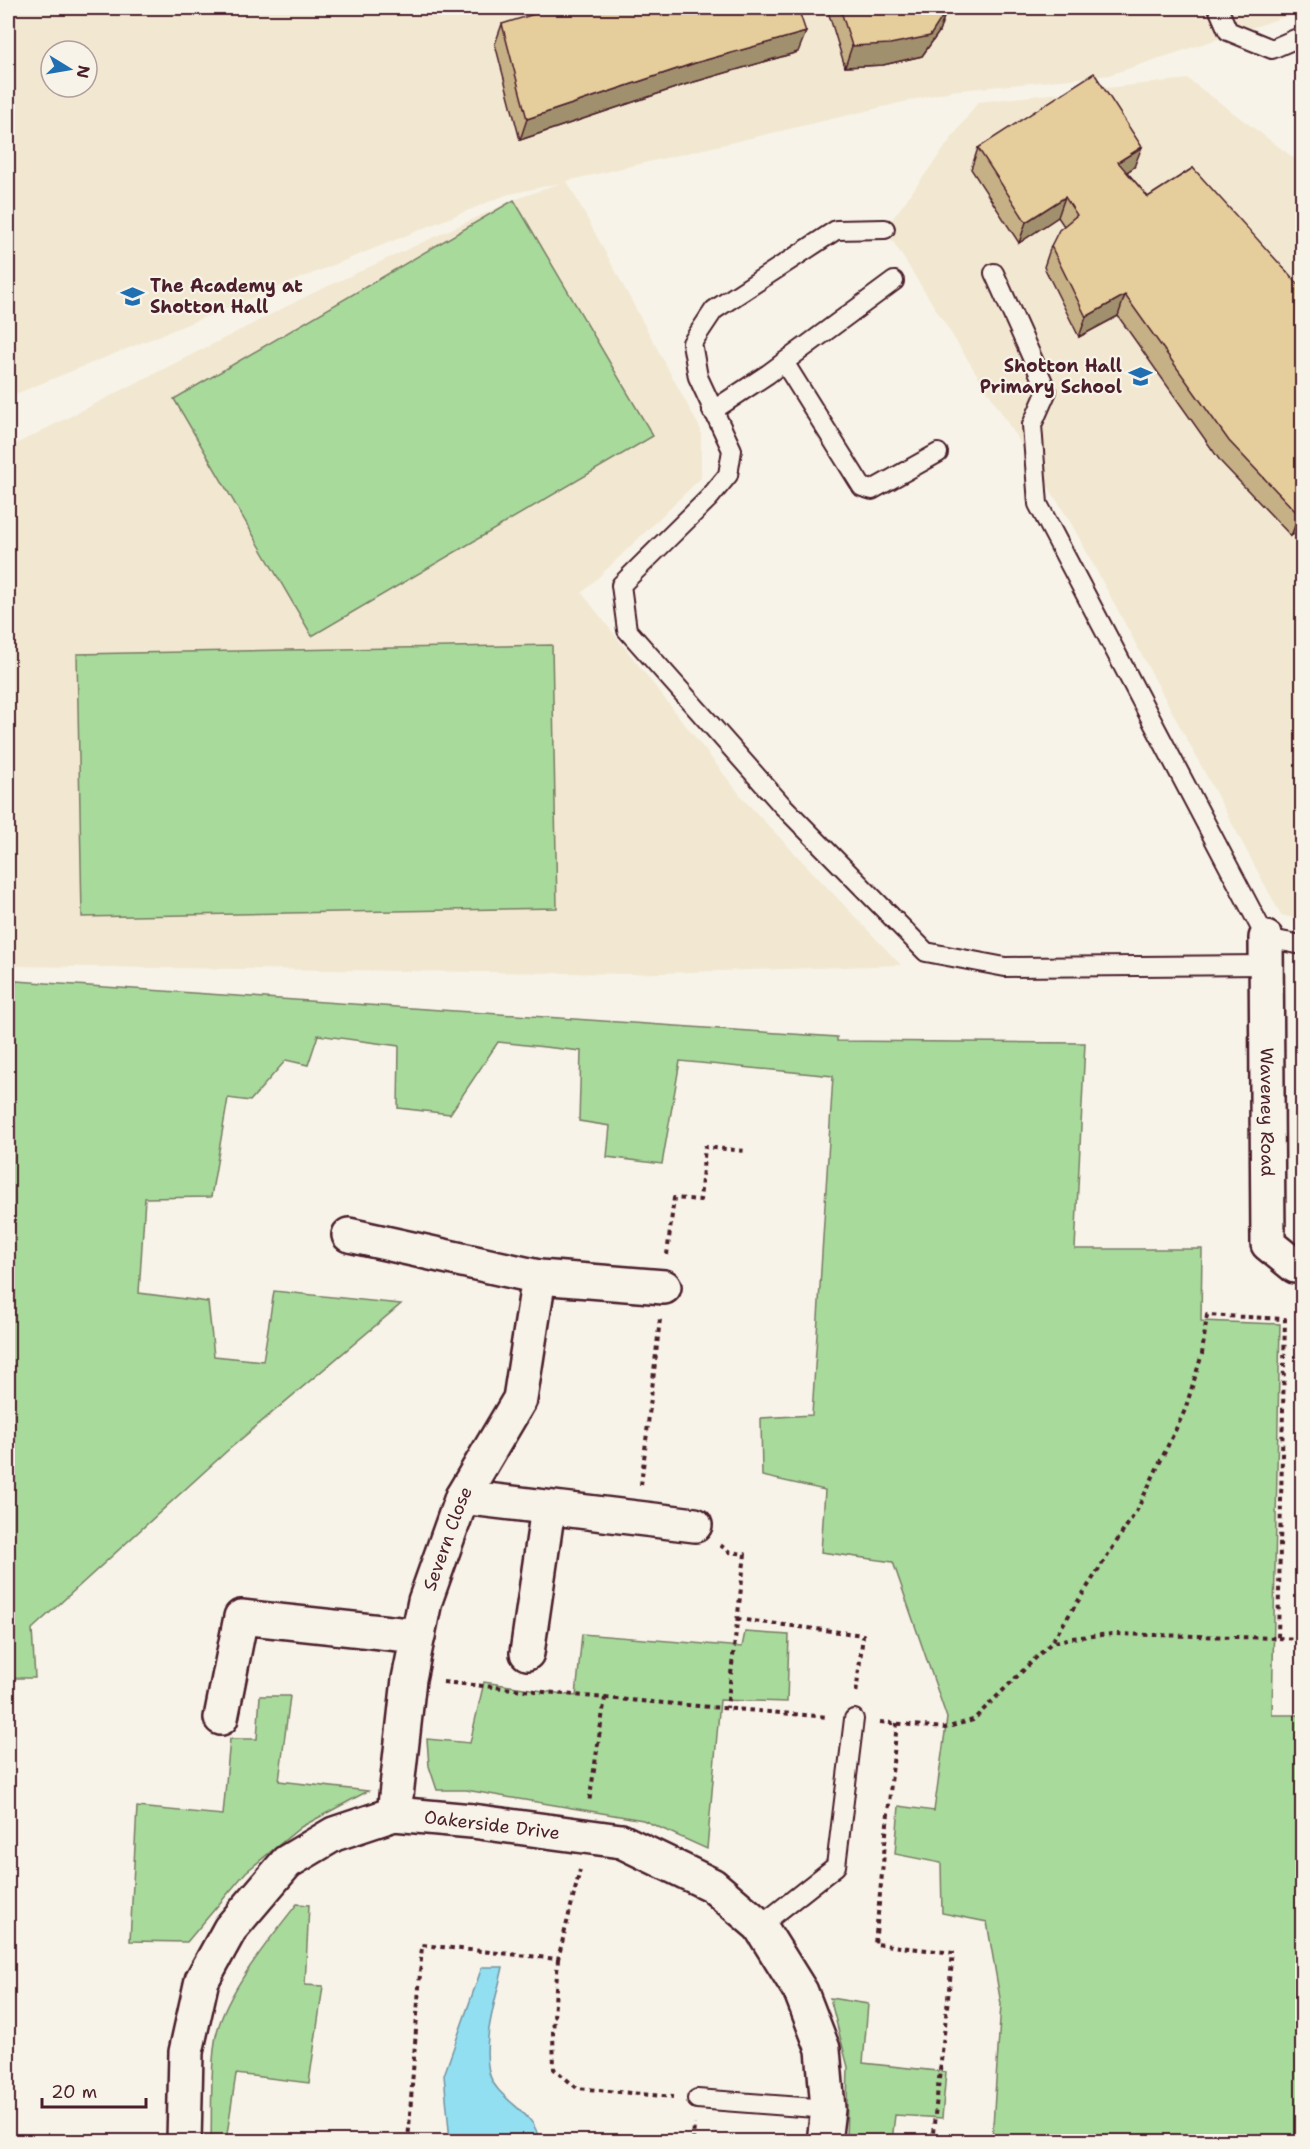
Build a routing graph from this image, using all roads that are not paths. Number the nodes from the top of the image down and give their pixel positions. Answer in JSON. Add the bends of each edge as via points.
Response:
{"nodes":[{"id":1,"x":1218,"y":8,"type":"edge"},
{"id":2,"x":1302,"y":36,"type":"edge"},
{"id":3,"x":885,"y":229,"type":"dead end"},
{"id":4,"x":994,"y":273,"type":"dead end"},
{"id":5,"x":894,"y":281,"type":"dead end"},
{"id":6,"x":784,"y":362,"type":"junction"},
{"id":7,"x":712,"y":411,"type":"junction"},
{"id":8,"x":938,"y":453,"type":"dead end"},
{"id":9,"x":1302,"y":945,"type":"edge"},
{"id":10,"x":1266,"y":952,"type":"junction"},
{"id":11,"x":349,"y":1235,"type":"dead end"},
{"id":12,"x":1302,"y":1266,"type":"edge"},
{"id":13,"x":539,"y":1277,"type":"junction"},
{"id":14,"x":664,"y":1287,"type":"dead end"},
{"id":15,"x":462,"y":1497,"type":"junction"},
{"id":16,"x":548,"y":1508,"type":"junction"},
{"id":17,"x":695,"y":1525,"type":"road end"},
{"id":18,"x":418,"y":1636,"type":"junction"},
{"id":19,"x":527,"y":1653,"type":"dead end"},
{"id":20,"x":221,"y":1718,"type":"dead end"},
{"id":21,"x":854,"y":1719,"type":"road end"},
{"id":22,"x":394,"y":1814,"type":"junction"},
{"id":23,"x":760,"y":1926,"type":"junction"},
{"id":24,"x":697,"y":2099,"type":"road end"},
{"id":25,"x":828,"y":2109,"type":"junction"},
{"id":26,"x":184,"y":2142,"type":"edge"},
{"id":27,"x":824,"y":2142,"type":"edge"}],
"edges":[{"from":1,"to":2,"type":"lane","via":[[1228,31],[1272,49]]},
{"from":3,"to":7,"type":"lane","via":[[836,230],[714,310],[692,343],[698,377]]},
{"from":4,"to":10,"type":"lane","via":[[1047,391],[1032,425],[1038,504]]},
{"from":5,"to":6,"type":"lane"},
{"from":6,"to":7,"type":"lane"},
{"from":6,"to":8,"type":"lane","via":[[862,487],[872,490]]},
{"from":7,"to":10,"type":"lane","via":[[732,450],[728,475],[621,585],[627,630],[782,805],[926,952],[1005,967]]},
{"from":9,"to":10,"type":"lane"},
{"from":10,"to":12,"type":"street","name":"Waveney Road","via":[[1268,1244],[1295,1266]]},
{"from":11,"to":13,"type":"street"},
{"from":13,"to":14,"type":"street"},
{"from":13,"to":15,"type":"street","name":"Severn Close","via":[[520,1399]]},
{"from":15,"to":16,"type":"street"},
{"from":15,"to":18,"type":"street","name":"Severn Close","via":[[425,1601]]},
{"from":16,"to":17,"type":"street"},
{"from":16,"to":19,"type":"street"},
{"from":18,"to":20,"type":"street","via":[[241,1617]]},
{"from":18,"to":22,"type":"street","name":"Severn Close","via":[[409,1679]]},
{"from":21,"to":23,"type":"lane","via":[[836,1866]]},
{"from":22,"to":23,"type":"street","name":"Oakerside Drive","bridge":true,"via":[[621,1841],[712,1885]]},
{"from":22,"to":26,"type":"street","name":"Oakerside Drive","via":[[334,1834],[287,1862],[230,1929],[199,1990],[186,2052]]},
{"from":23,"to":25,"type":"street","name":"Oakerside Drive","via":[[801,1992],[823,2049]]},
{"from":24,"to":25,"type":"lane"},
{"from":25,"to":27,"type":"street","name":"Oakerside Drive"}]}
